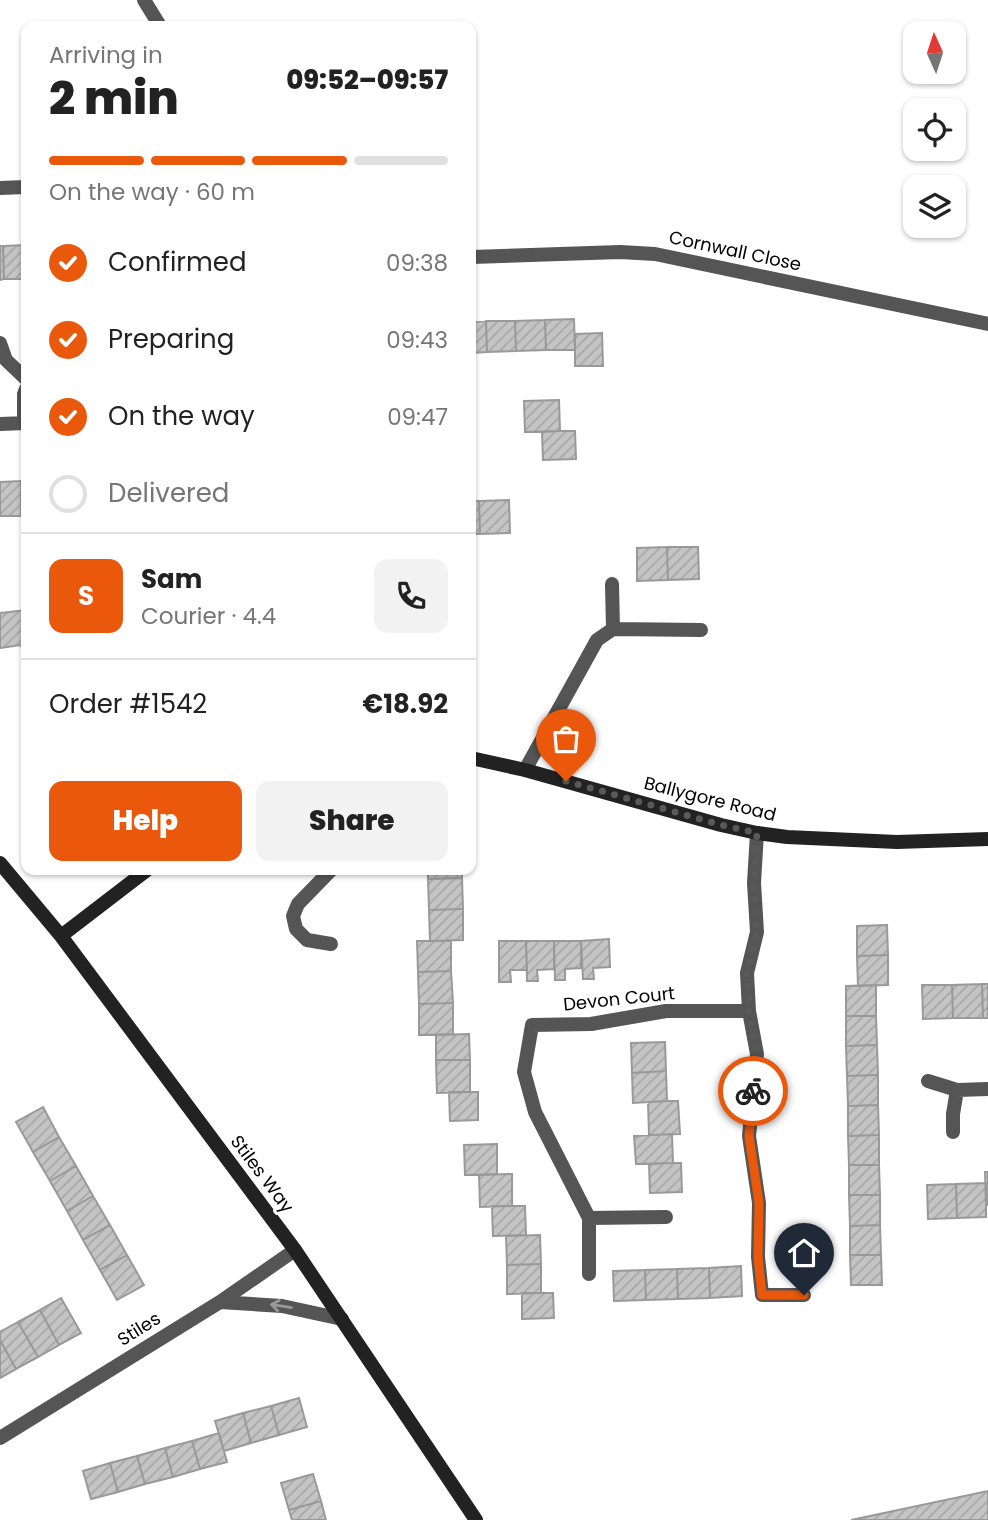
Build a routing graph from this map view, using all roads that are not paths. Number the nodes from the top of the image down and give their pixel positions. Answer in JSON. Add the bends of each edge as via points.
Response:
{"nodes":[{"id":1,"x":144,"y":0,"type":"edge"},
{"id":2,"x":157,"y":21,"type":"edge"},
{"id":3,"x":21,"y":187,"type":"edge"},
{"id":4,"x":0,"y":188,"type":"edge"},
{"id":5,"x":476,"y":257,"type":"edge"},
{"id":6,"x":988,"y":324,"type":"edge"},
{"id":7,"x":0,"y":343,"type":"edge"},
{"id":8,"x":21,"y":374,"type":"edge"},
{"id":9,"x":21,"y":423,"type":"edge"},
{"id":10,"x":0,"y":424,"type":"edge"},
{"id":11,"x":612,"y":584,"type":"dead end"},
{"id":12,"x":613,"y":629,"type":"junction"},
{"id":13,"x":701,"y":630,"type":"dead end"},
{"id":14,"x":476,"y":759,"type":"edge"},
{"id":15,"x":525,"y":770,"type":"junction"},
{"id":16,"x":757,"y":833,"type":"junction"},
{"id":17,"x":988,"y":839,"type":"edge"},
{"id":18,"x":0,"y":863,"type":"edge"},
{"id":19,"x":140,"y":875,"type":"edge"},
{"id":20,"x":326,"y":875,"type":"edge"},
{"id":21,"x":61,"y":936,"type":"junction"},
{"id":22,"x":331,"y":944,"type":"dead end"},
{"id":23,"x":749,"y":1010,"type":"junction"},
{"id":24,"x":928,"y":1081,"type":"dead end"},
{"id":25,"x":988,"y":1089,"type":"edge"},
{"id":26,"x":957,"y":1090,"type":"junction"},
{"id":27,"x":953,"y":1132,"type":"dead end"},
{"id":28,"x":666,"y":1217,"type":"dead end"},
{"id":29,"x":589,"y":1218,"type":"junction"},
{"id":30,"x":295,"y":1250,"type":"junction"},
{"id":31,"x":590,"y":1274,"type":"dead end"},
{"id":32,"x":804,"y":1295,"type":"dead end"},
{"id":33,"x":219,"y":1302,"type":"junction"},
{"id":34,"x":342,"y":1319,"type":"junction"},
{"id":35,"x":0,"y":1438,"type":"edge"},
{"id":36,"x":476,"y":1520,"type":"edge"}],
"edges":[{"from":1,"to":2,"type":"street"},
{"from":3,"to":4,"type":"street"},
{"from":5,"to":6,"type":"street","name":"Cornwall Close","via":[[655,254]]},
{"from":7,"to":8,"type":"street","via":[[6,360]]},
{"from":9,"to":10,"type":"street"},
{"from":11,"to":12,"type":"street"},
{"from":12,"to":13,"type":"street"},
{"from":12,"to":15,"type":"street","via":[[597,640]]},
{"from":14,"to":15,"type":"main road","name":"Ballygore Road"},
{"from":15,"to":16,"type":"main road","name":"Ballygore Road"},
{"from":16,"to":17,"type":"main road","name":"Ballygore Road","via":[[897,842]]},
{"from":16,"to":23,"type":"street","via":[[757,932],[747,973]]},
{"from":18,"to":21,"type":"main road","name":"Stiles Way"},
{"from":19,"to":21,"type":"main road"},
{"from":20,"to":22,"type":"street","via":[[298,904],[293,916],[296,929],[307,940]]},
{"from":21,"to":30,"type":"main road","name":"Stiles Way"},
{"from":23,"to":29,"type":"street","name":"Devon Court","via":[[666,1012],[591,1024],[532,1025],[524,1072],[535,1112]]},
{"from":23,"to":32,"type":"street","via":[[757,1054],[749,1136],[759,1203],[762,1295]]},
{"from":24,"to":26,"type":"street"},
{"from":25,"to":26,"type":"street"},
{"from":26,"to":27,"type":"street"},
{"from":28,"to":29,"type":"street"},
{"from":29,"to":31,"type":"street","name":"Devon Court"},
{"from":30,"to":33,"type":"street","name":"Stiles"},
{"from":30,"to":34,"type":"main road","name":"Stiles Way"},
{"from":34,"to":33,"type":"street","one_way":true,"via":[[282,1306]]},
{"from":33,"to":35,"type":"street","name":"Stiles"},
{"from":34,"to":36,"type":"main road","name":"Stiles Way"}]}
